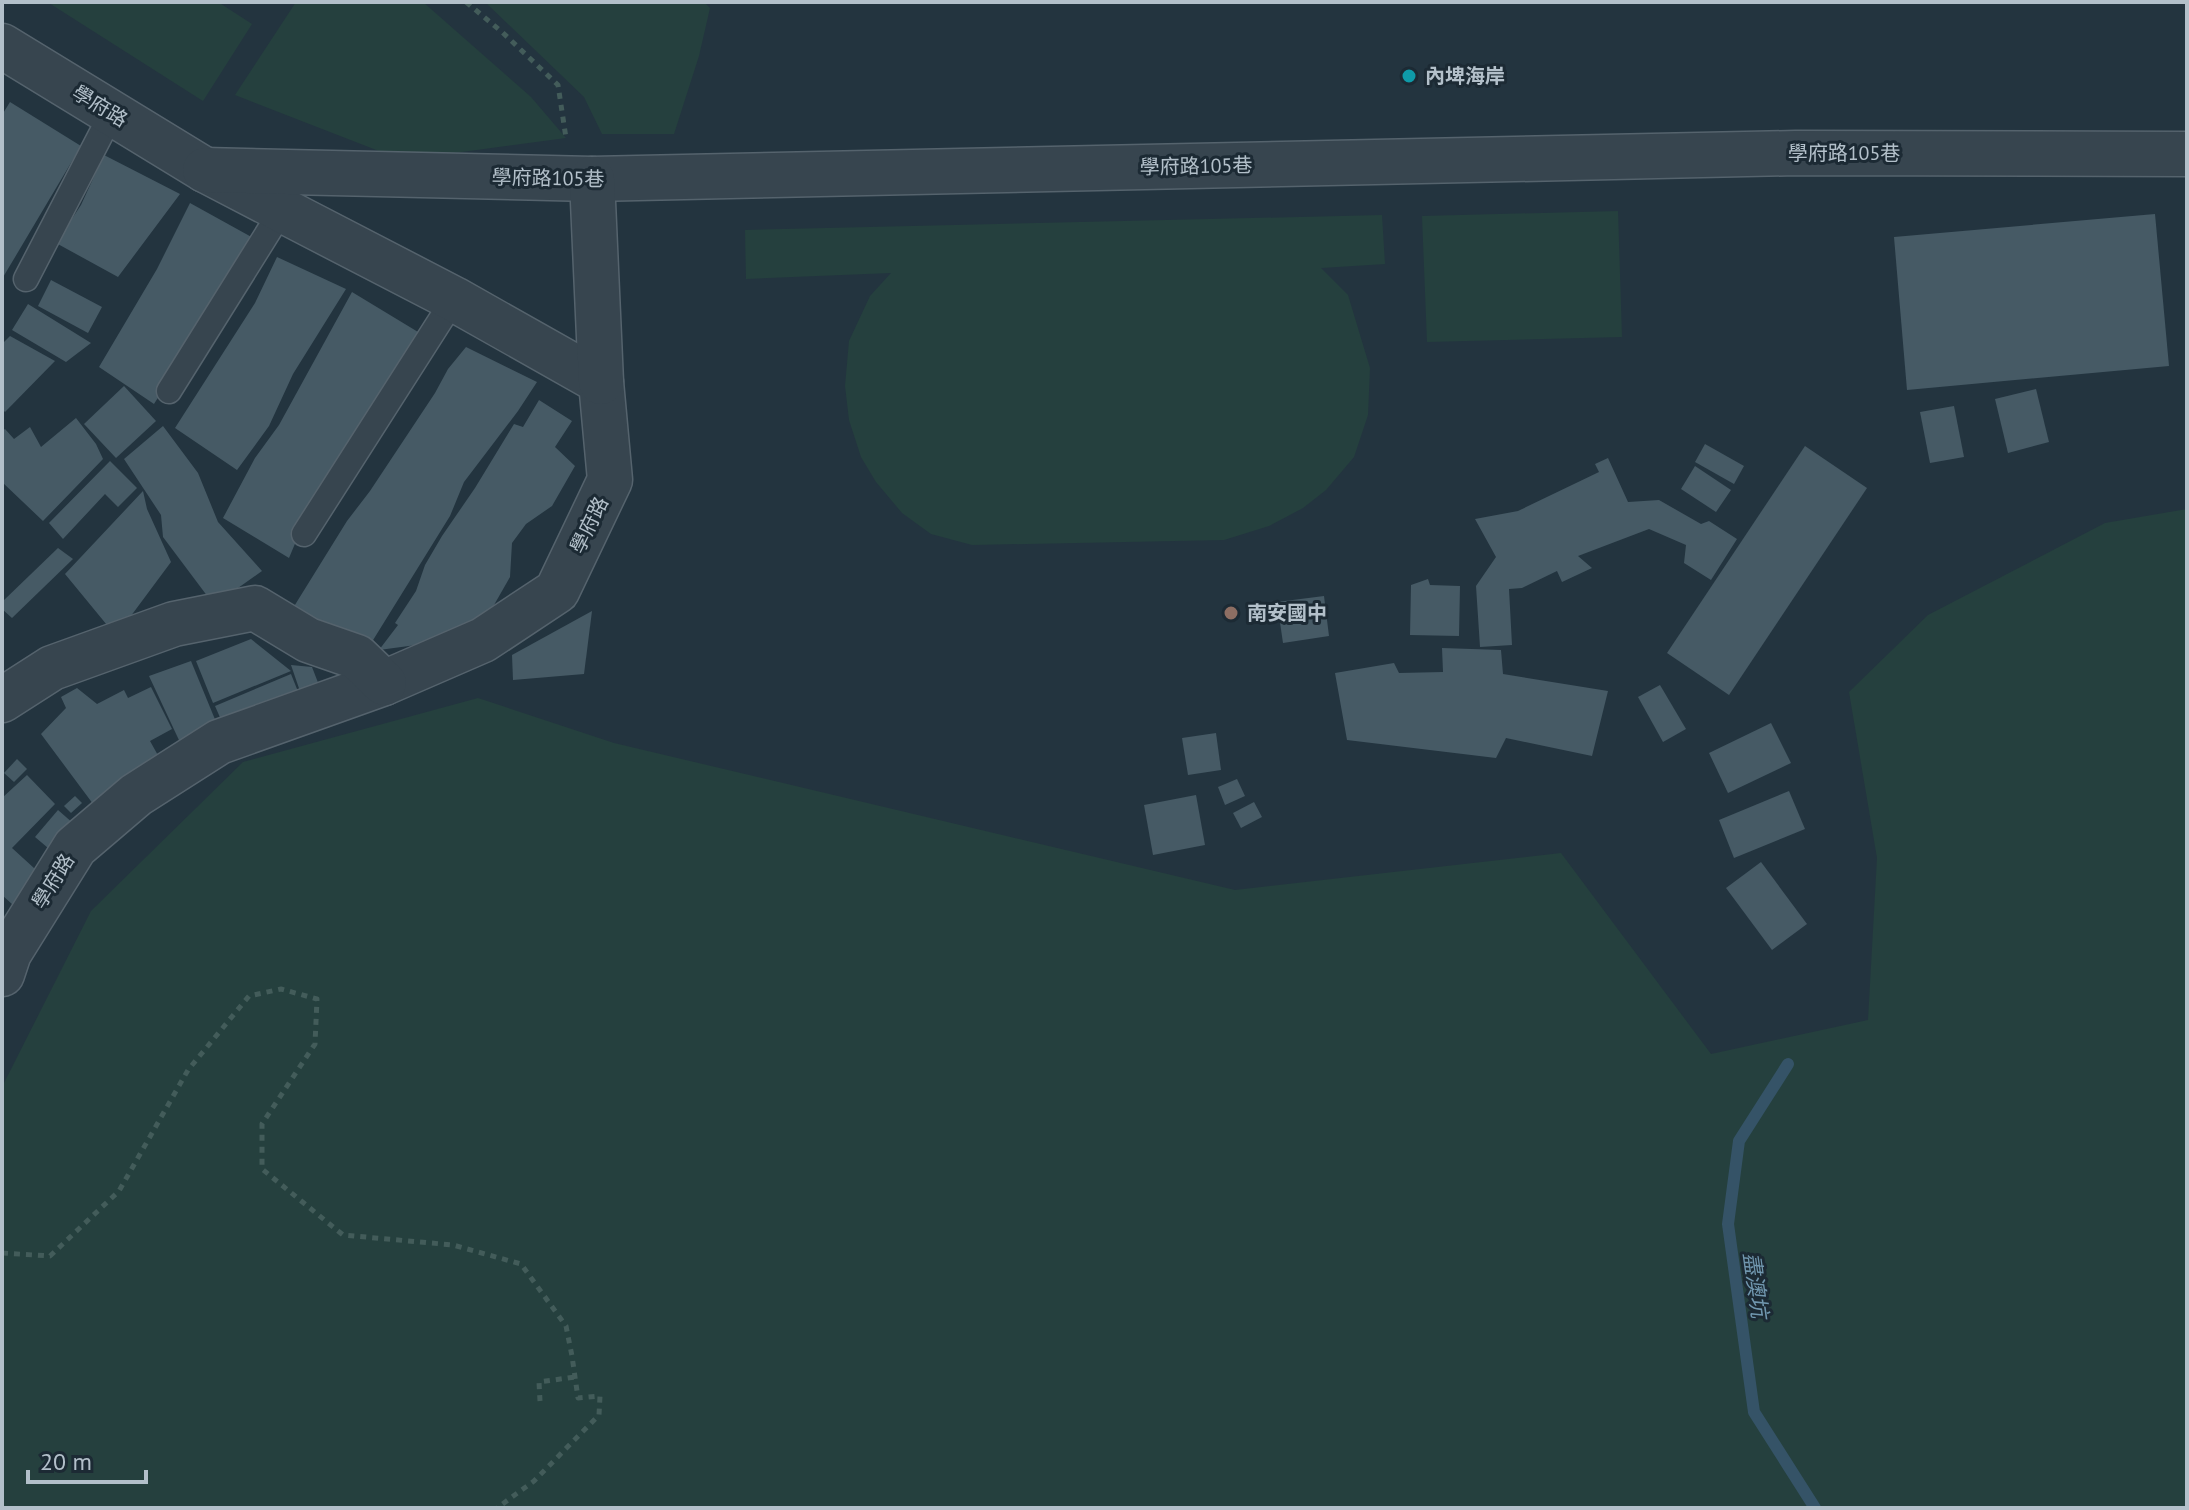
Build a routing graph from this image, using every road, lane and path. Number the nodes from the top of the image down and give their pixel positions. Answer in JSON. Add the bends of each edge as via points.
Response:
{"nodes":[{"id":1,"x":466,"y":2,"type":"edge"},
{"id":2,"x":2,"y":46,"type":"edge"},
{"id":3,"x":112,"y":113,"type":"junction"},
{"id":4,"x":2187,"y":154,"type":"edge"},
{"id":5,"x":205,"y":170,"type":"junction"},
{"id":6,"x":582,"y":179,"type":"junction"},
{"id":7,"x":282,"y":210,"type":"junction"},
{"id":8,"x":26,"y":279,"type":"dead end"},
{"id":9,"x":454,"y":299,"type":"junction"},
{"id":10,"x":601,"y":382,"type":"junction"},
{"id":11,"x":169,"y":391,"type":"dead end"},
{"id":12,"x":304,"y":534,"type":"dead end"},
{"id":13,"x":384,"y":683,"type":"junction"},
{"id":14,"x":2,"y":700,"type":"edge"},
{"id":15,"x":2,"y":974,"type":"edge"},
{"id":16,"x":2,"y":1253,"type":"edge"},
{"id":17,"x":575,"y":1377,"type":"junction"},
{"id":18,"x":540,"y":1401,"type":"dead end"},
{"id":19,"x":497,"y":1508,"type":"edge"}],
"edges":[{"from":1,"to":6,"type":"path","via":[[558,85]]},
{"from":2,"to":3,"type":"street","name":"學府路"},
{"from":3,"to":5,"type":"street","name":"學府路"},
{"from":3,"to":8,"type":"lane"},
{"from":4,"to":6,"type":"street","name":"學府路105巷","via":[[1796,153]]},
{"from":5,"to":6,"type":"street","name":"學府路105巷"},
{"from":5,"to":7,"type":"street","name":"學府路"},
{"from":6,"to":10,"type":"street"},
{"from":7,"to":9,"type":"street","name":"學府路"},
{"from":7,"to":11,"type":"lane"},
{"from":9,"to":10,"type":"street","name":"學府路"},
{"from":9,"to":12,"type":"lane"},
{"from":10,"to":13,"type":"street","name":"學府路","via":[[610,480],[557,591],[483,640]]},
{"from":13,"to":14,"type":"street","via":[[357,657],[308,640],[255,608],[174,624],[52,668]]},
{"from":13,"to":15,"type":"street","name":"學府路","via":[[219,742],[136,795],[75,847],[9,953]]},
{"from":16,"to":17,"type":"path","via":[[50,1256],[119,1191],[198,1057],[249,996],[281,989],[317,999],[315,1044],[262,1124],[262,1169],[343,1235],[453,1245],[521,1264],[566,1326]]},
{"from":17,"to":18,"type":"path","via":[[539,1382]]},
{"from":17,"to":19,"type":"path","via":[[578,1398],[600,1396],[599,1415],[534,1481]]}]}
